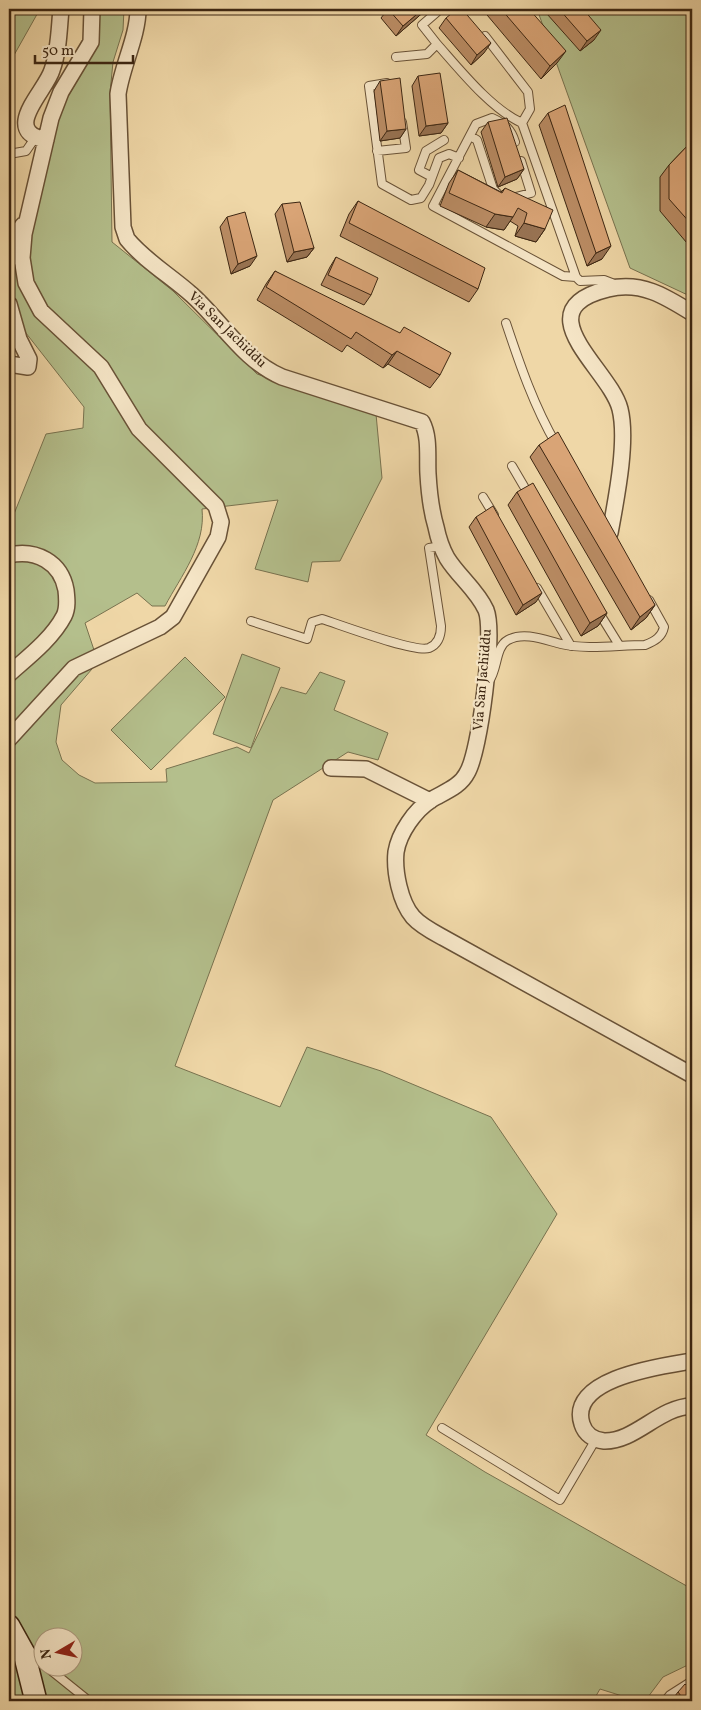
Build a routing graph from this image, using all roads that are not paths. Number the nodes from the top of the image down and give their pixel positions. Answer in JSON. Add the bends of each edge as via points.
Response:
{"nodes":[{"id":1,"x":61,"y":9,"type":"edge"},
{"id":2,"x":92,"y":9,"type":"edge"},
{"id":3,"x":138,"y":9,"type":"edge"},
{"id":4,"x":437,"y":12,"type":"dead end"},
{"id":5,"x":479,"y":30,"type":"edge"},
{"id":6,"x":437,"y":44,"type":"junction"},
{"id":7,"x":396,"y":57,"type":"dead end"},
{"id":8,"x":397,"y":82,"type":"edge"},
{"id":9,"x":401,"y":110,"type":"edge"},
{"id":10,"x":522,"y":123,"type":"junction"},
{"id":11,"x":470,"y":136,"type":"junction"},
{"id":12,"x":40,"y":139,"type":"junction"},
{"id":13,"x":444,"y":140,"type":"dead end"},
{"id":14,"x":378,"y":151,"type":"junction"},
{"id":15,"x":9,"y":154,"type":"edge"},
{"id":16,"x":459,"y":158,"type":"junction"},
{"id":17,"x":432,"y":177,"type":"junction"},
{"id":18,"x":25,"y":224,"type":"junction"},
{"id":19,"x":9,"y":228,"type":"edge"},
{"id":20,"x":9,"y":260,"type":"edge"},
{"id":21,"x":576,"y":277,"type":"junction"},
{"id":22,"x":622,"y":286,"type":"junction"},
{"id":23,"x":9,"y":304,"type":"edge"},
{"id":24,"x":692,"y":313,"type":"edge"},
{"id":25,"x":506,"y":323,"type":"dead end"},
{"id":26,"x":9,"y":364,"type":"edge"},
{"id":27,"x":560,"y":450,"type":"edge"},
{"id":28,"x":512,"y":466,"type":"dead end"},
{"id":29,"x":483,"y":497,"type":"dead end"},
{"id":30,"x":532,"y":500,"type":"edge"},
{"id":31,"x":497,"y":522,"type":"edge"},
{"id":32,"x":610,"y":533,"type":"edge"},
{"id":33,"x":442,"y":546,"type":"junction"},
{"id":34,"x":9,"y":555,"type":"edge"},
{"id":35,"x":532,"y":580,"type":"edge"},
{"id":36,"x":644,"y":593,"type":"edge"},
{"id":37,"x":593,"y":603,"type":"edge"},
{"id":38,"x":251,"y":621,"type":"dead end"},
{"id":39,"x":618,"y":645,"type":"junction"},
{"id":40,"x":571,"y":646,"type":"junction"},
{"id":41,"x":9,"y":674,"type":"edge"},
{"id":42,"x":484,"y":685,"type":"junction"},
{"id":43,"x":9,"y":739,"type":"edge"},
{"id":44,"x":331,"y":768,"type":"dead end"},
{"id":45,"x":430,"y":800,"type":"junction"},
{"id":46,"x":692,"y":1074,"type":"edge"},
{"id":47,"x":692,"y":1361,"type":"edge"},
{"id":48,"x":692,"y":1406,"type":"edge"},
{"id":49,"x":442,"y":1428,"type":"dead end"},
{"id":50,"x":596,"y":1439,"type":"junction"},
{"id":51,"x":14,"y":1633,"type":"edge"},
{"id":52,"x":32,"y":1652,"type":"edge"},
{"id":53,"x":60,"y":1678,"type":"edge"},
{"id":54,"x":692,"y":1681,"type":"edge"},
{"id":55,"x":36,"y":1701,"type":"edge"},
{"id":56,"x":89,"y":1701,"type":"edge"},
{"id":57,"x":665,"y":1701,"type":"edge"}],
"edges":[{"from":1,"to":12,"type":"street","via":[[56,59],[25,119],[26,128]]},
{"from":2,"to":12,"type":"street","via":[[92,42],[61,92]]},
{"from":3,"to":33,"type":"street","name":"Via San Jachiddu","via":[[118,94],[123,227],[127,239],[192,295],[267,370],[422,422],[426,435],[430,499]]},
{"from":4,"to":6,"type":"lane","via":[[422,25]]},
{"from":5,"to":10,"type":"lane","via":[[528,92],[530,109]]},
{"from":6,"to":7,"type":"lane","via":[[427,54]]},
{"from":6,"to":10,"type":"lane","via":[[490,99],[511,118]]},
{"from":8,"to":14,"type":"lane","via":[[369,86]]},
{"from":9,"to":14,"type":"lane","via":[[406,148]]},
{"from":10,"to":21,"type":"lane"},
{"from":11,"to":11,"type":"lane","via":[[476,124],[492,118],[512,131],[530,193],[510,199],[497,194],[477,140]]},
{"from":11,"to":16,"type":"lane"},
{"from":12,"to":15,"type":"lane","via":[[26,151]]},
{"from":12,"to":18,"type":"street"},
{"from":13,"to":17,"type":"lane","via":[[426,150],[419,170]]},
{"from":14,"to":17,"type":"lane","via":[[382,184],[411,200],[421,198]]},
{"from":16,"to":17,"type":"lane","via":[[449,154],[439,158]]},
{"from":16,"to":21,"type":"lane","via":[[433,206],[564,276]]},
{"from":18,"to":19,"type":"street"},
{"from":18,"to":20,"type":"street","via":[[11,243]]},
{"from":18,"to":43,"type":"street","via":[[23,272],[35,303],[93,358],[139,429],[216,506],[220,530],[173,617],[160,627],[74,668]]},
{"from":21,"to":22,"type":"lane","via":[[580,281],[604,280]]},
{"from":22,"to":24,"type":"street","via":[[658,292]]},
{"from":22,"to":32,"type":"street","via":[[583,299],[572,311],[571,319],[578,344],[603,376],[620,408],[620,478]]},
{"from":23,"to":26,"type":"street","via":[[19,339],[29,359],[28,367]]},
{"from":25,"to":27,"type":"lane","via":[[523,376]]},
{"from":28,"to":30,"type":"lane"},
{"from":29,"to":31,"type":"lane"},
{"from":33,"to":38,"type":"lane","via":[[428,548],[441,626],[441,635],[430,648],[413,648],[322,619],[312,622],[307,639]]},
{"from":33,"to":42,"type":"street","name":"Via San Jachiddu","via":[[448,560],[482,602],[486,612],[489,630]]},
{"from":34,"to":41,"type":"street","via":[[35,555],[55,566],[65,582],[67,606],[60,623]]},
{"from":35,"to":40,"type":"lane"},
{"from":36,"to":39,"type":"lane","via":[[664,627],[663,634],[645,645]]},
{"from":37,"to":39,"type":"lane"},
{"from":39,"to":40,"type":"lane"},
{"from":40,"to":42,"type":"lane","via":[[522,636],[508,640],[500,648],[493,676]]},
{"from":42,"to":45,"type":"street","name":"Via San Jachiddu","via":[[478,738],[468,772],[456,786]]},
{"from":44,"to":45,"type":"street","via":[[366,769]]},
{"from":45,"to":46,"type":"street","name":"Via San Jachiddu","via":[[411,820],[396,850],[402,894],[415,919]]},
{"from":47,"to":50,"type":"street","via":[[624,1376],[588,1395],[581,1405],[581,1422],[587,1433]]},
{"from":48,"to":50,"type":"street","via":[[665,1412],[621,1437]]},
{"from":49,"to":50,"type":"lane","via":[[560,1500]]},
{"from":51,"to":52,"type":"lane"},
{"from":51,"to":55,"type":"main road"},
{"from":53,"to":56,"type":"lane"},
{"from":54,"to":57,"type":"lane"}]}
